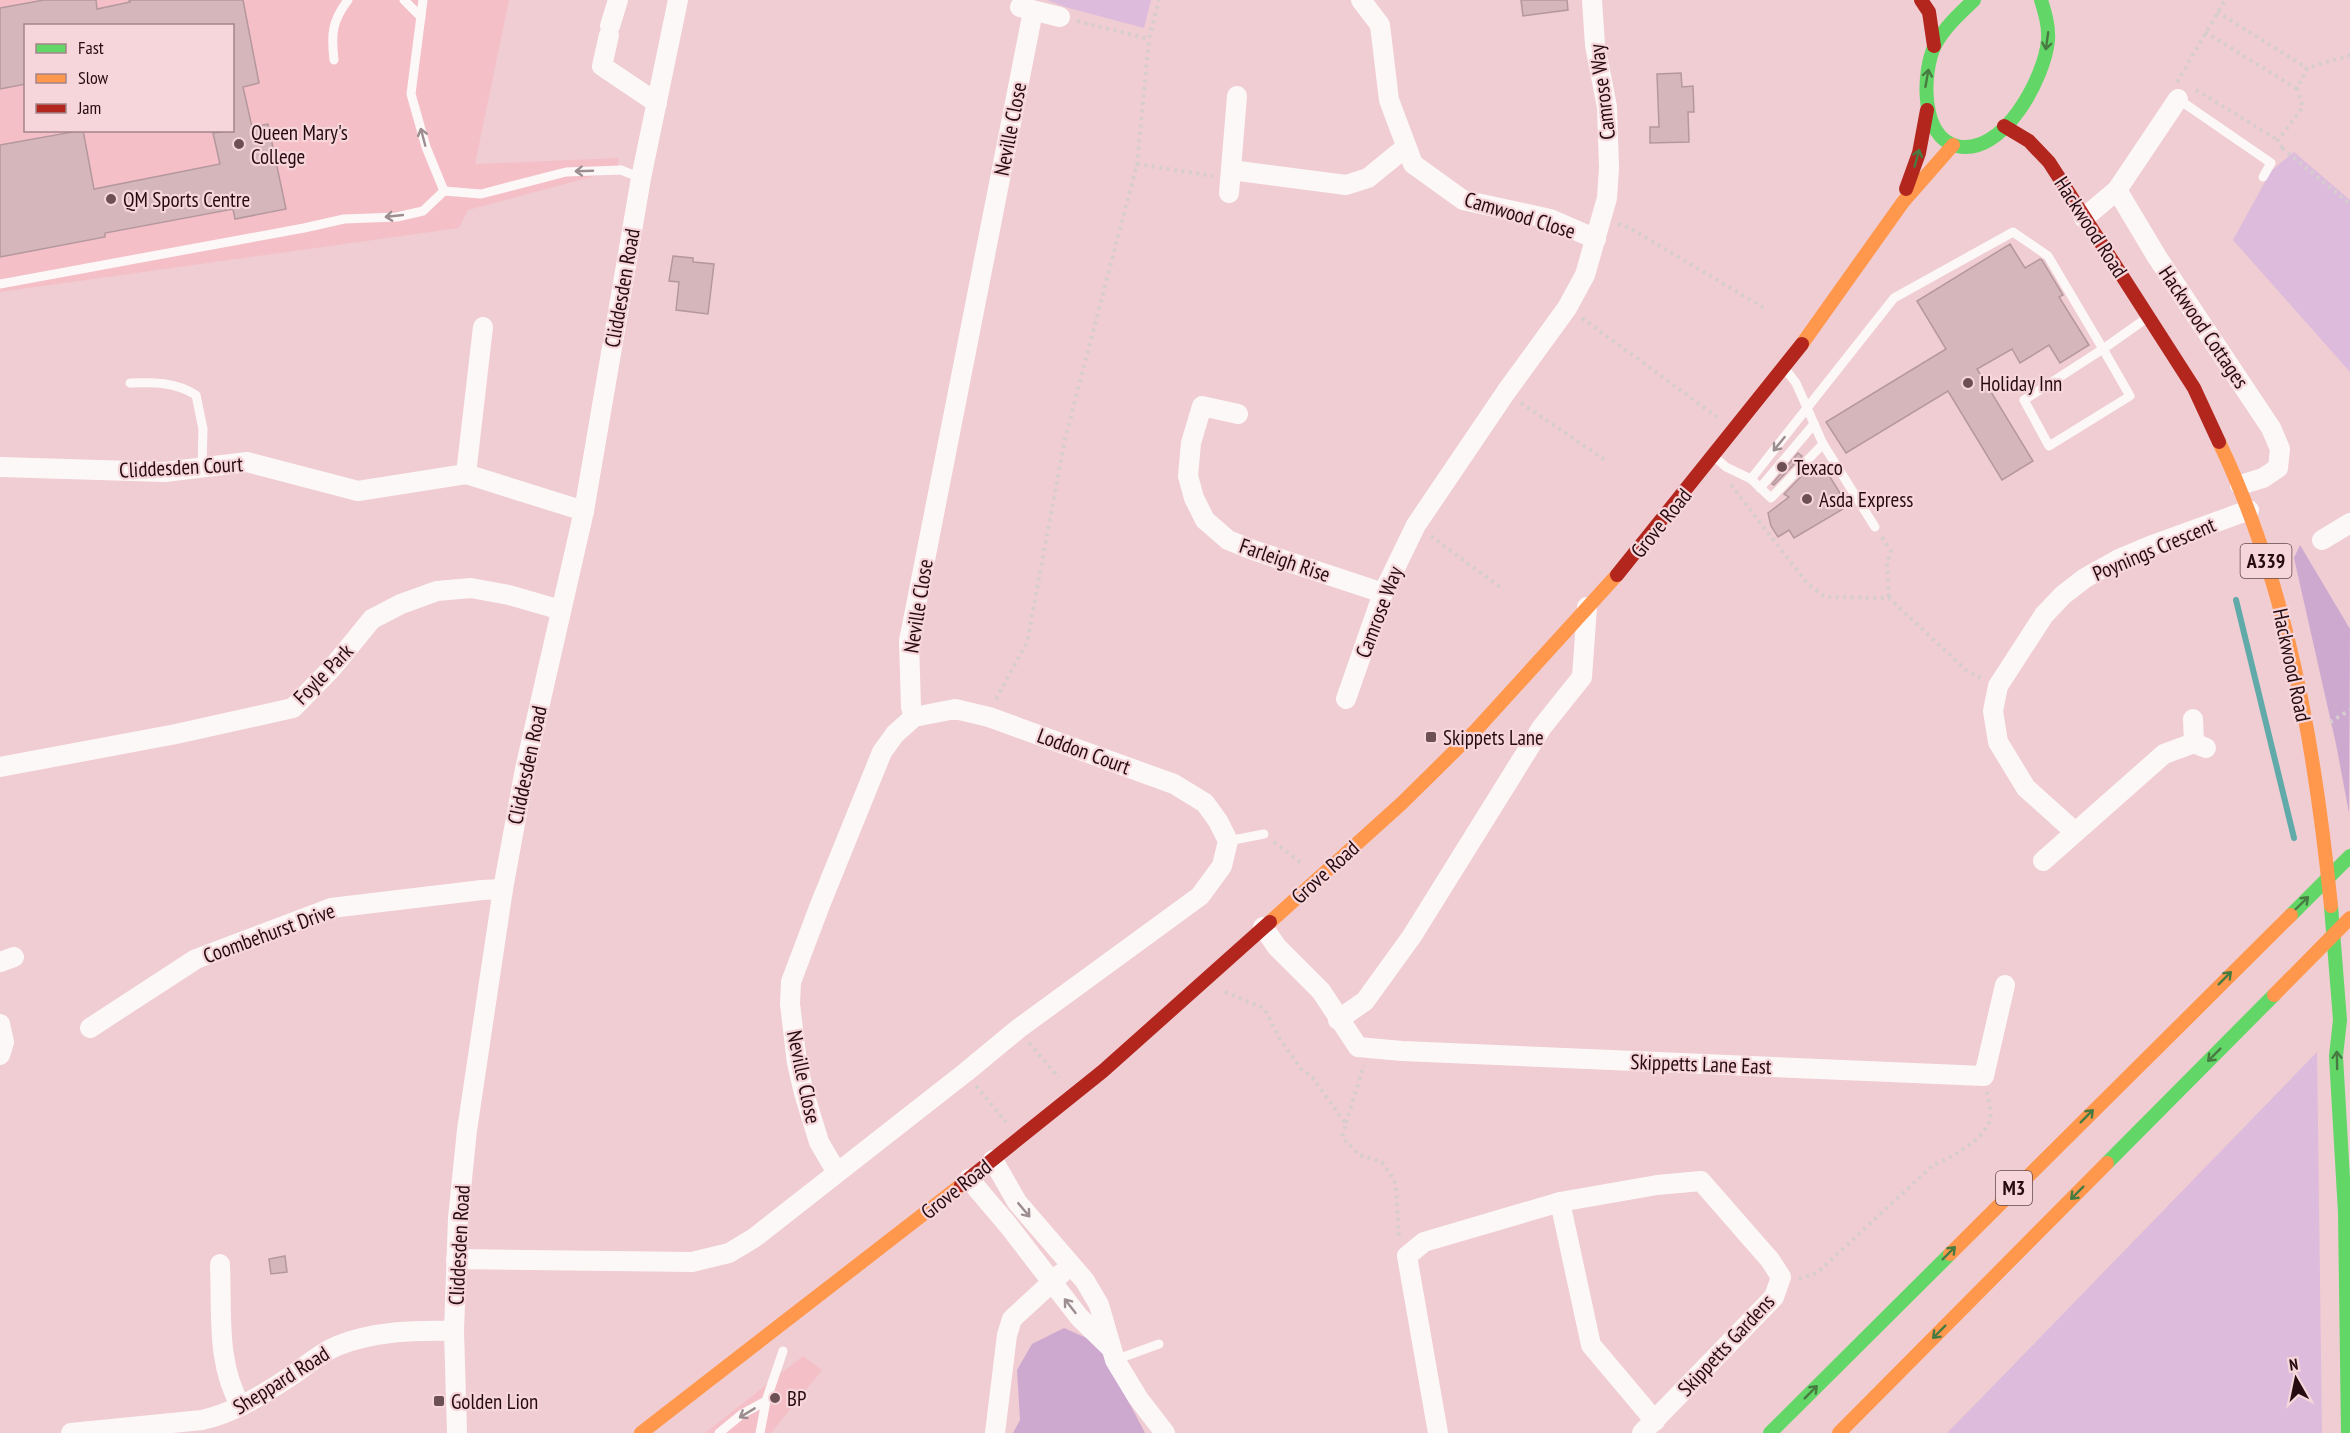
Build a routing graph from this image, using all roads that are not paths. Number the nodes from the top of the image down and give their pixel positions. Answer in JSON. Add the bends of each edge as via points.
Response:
{"nodes":[{"id":1,"x":348,"y":0,"type":"edge"},
{"id":2,"x":404,"y":0,"type":"edge"},
{"id":3,"x":423,"y":0,"type":"edge"},
{"id":4,"x":618,"y":0,"type":"edge"},
{"id":5,"x":678,"y":0,"type":"edge"},
{"id":6,"x":1361,"y":0,"type":"edge"},
{"id":7,"x":1592,"y":0,"type":"edge"},
{"id":8,"x":1921,"y":0,"type":"edge"},
{"id":9,"x":1974,"y":0,"type":"edge"},
{"id":10,"x":2041,"y":0,"type":"edge"},
{"id":11,"x":2051,"y":0,"type":"edge"},
{"id":12,"x":2046,"y":15,"type":"junction"},
{"id":13,"x":421,"y":17,"type":"junction"},
{"id":14,"x":1060,"y":17,"type":"road end"},
{"id":15,"x":1934,"y":46,"type":"junction"},
{"id":16,"x":334,"y":60,"type":"dead end"},
{"id":17,"x":2036,"y":81,"type":"junction"},
{"id":18,"x":1238,"y":96,"type":"dead end"},
{"id":19,"x":2178,"y":99,"type":"joint"},
{"id":20,"x":657,"y":103,"type":"junction"},
{"id":21,"x":2037,"y":107,"type":"dead end"},
{"id":22,"x":1928,"y":110,"type":"junction"},
{"id":23,"x":2004,"y":126,"type":"junction"},
{"id":24,"x":2039,"y":130,"type":"dead end"},
{"id":25,"x":1953,"y":145,"type":"junction"},
{"id":26,"x":1406,"y":147,"type":"junction"},
{"id":27,"x":2042,"y":152,"type":"junction"},
{"id":28,"x":2263,"y":177,"type":"dead end"},
{"id":29,"x":641,"y":178,"type":"junction"},
{"id":30,"x":2117,"y":190,"type":"junction"},
{"id":31,"x":444,"y":191,"type":"junction"},
{"id":32,"x":1901,"y":204,"type":"junction"},
{"id":33,"x":2084,"y":218,"type":"junction"},
{"id":34,"x":1596,"y":239,"type":"junction"},
{"id":35,"x":0,"y":284,"type":"edge"},
{"id":36,"x":2148,"y":316,"type":"junction"},
{"id":37,"x":483,"y":327,"type":"dead end"},
{"id":38,"x":2103,"y":349,"type":"junction"},
{"id":39,"x":1785,"y":368,"type":"junction"},
{"id":40,"x":130,"y":383,"type":"dead end"},
{"id":41,"x":1807,"y":409,"type":"junction"},
{"id":42,"x":1238,"y":414,"type":"dead end"},
{"id":43,"x":1814,"y":424,"type":"junction"},
{"id":44,"x":1823,"y":444,"type":"junction"},
{"id":45,"x":1714,"y":456,"type":"junction"},
{"id":46,"x":0,"y":467,"type":"edge"},
{"id":47,"x":201,"y":468,"type":"junction"},
{"id":48,"x":466,"y":474,"type":"junction"},
{"id":49,"x":1751,"y":480,"type":"junction"},
{"id":50,"x":2240,"y":485,"type":"junction"},
{"id":51,"x":1760,"y":488,"type":"junction"},
{"id":52,"x":2249,"y":510,"type":"junction"},
{"id":53,"x":584,"y":511,"type":"junction"},
{"id":54,"x":2350,"y":523,"type":"edge"},
{"id":55,"x":1875,"y":526,"type":"road end"},
{"id":56,"x":2322,"y":540,"type":"dead end"},
{"id":57,"x":1383,"y":593,"type":"junction"},
{"id":58,"x":1587,"y":607,"type":"junction"},
{"id":59,"x":561,"y":610,"type":"junction"},
{"id":60,"x":1346,"y":699,"type":"dead end"},
{"id":61,"x":914,"y":717,"type":"junction"},
{"id":62,"x":2193,"y":719,"type":"dead end"},
{"id":63,"x":0,"y":767,"type":"edge"},
{"id":64,"x":2075,"y":832,"type":"junction"},
{"id":65,"x":1264,"y":834,"type":"road end"},
{"id":66,"x":1228,"y":842,"type":"junction"},
{"id":67,"x":2350,"y":856,"type":"edge"},
{"id":68,"x":2043,"y":861,"type":"dead end"},
{"id":69,"x":503,"y":890,"type":"junction"},
{"id":70,"x":2350,"y":918,"type":"edge"},
{"id":71,"x":1263,"y":927,"type":"junction"},
{"id":72,"x":2006,"y":985,"type":"dead end"},
{"id":73,"x":1338,"y":1020,"type":"junction"},
{"id":74,"x":2340,"y":1020,"type":"junction"},
{"id":75,"x":0,"y":1024,"type":"edge"},
{"id":76,"x":90,"y":1028,"type":"dead end"},
{"id":77,"x":2350,"y":1036,"type":"edge"},
{"id":78,"x":0,"y":1055,"type":"edge"},
{"id":79,"x":2344,"y":1099,"type":"edge"},
{"id":80,"x":993,"y":1160,"type":"junction"},
{"id":81,"x":837,"y":1173,"type":"junction"},
{"id":82,"x":969,"y":1179,"type":"junction"},
{"id":83,"x":1560,"y":1202,"type":"junction"},
{"id":84,"x":456,"y":1259,"type":"junction"},
{"id":85,"x":220,"y":1264,"type":"dead end"},
{"id":86,"x":1071,"y":1265,"type":"junction"},
{"id":87,"x":1052,"y":1281,"type":"junction"},
{"id":88,"x":454,"y":1330,"type":"junction"},
{"id":89,"x":1159,"y":1344,"type":"dead end"},
{"id":90,"x":783,"y":1351,"type":"dead end"},
{"id":91,"x":1113,"y":1354,"type":"junction"},
{"id":92,"x":766,"y":1401,"type":"junction"},
{"id":93,"x":241,"y":1406,"type":"junction"},
{"id":94,"x":1648,"y":1427,"type":"edge"},
{"id":95,"x":126,"y":1430,"type":"edge"},
{"id":96,"x":71,"y":1433,"type":"edge"},
{"id":97,"x":457,"y":1433,"type":"edge"},
{"id":98,"x":641,"y":1433,"type":"edge"},
{"id":99,"x":719,"y":1433,"type":"edge"},
{"id":100,"x":760,"y":1433,"type":"edge"},
{"id":101,"x":995,"y":1433,"type":"edge"},
{"id":102,"x":1165,"y":1433,"type":"edge"},
{"id":103,"x":1438,"y":1433,"type":"edge"},
{"id":104,"x":1770,"y":1433,"type":"edge"},
{"id":105,"x":1839,"y":1433,"type":"edge"},
{"id":106,"x":2348,"y":1433,"type":"edge"}],
"edges":[{"from":1,"to":16,"type":"lane","via":[[337,15],[332,42]]},
{"from":2,"to":13,"type":"lane"},
{"from":3,"to":13,"type":"lane"},
{"from":4,"to":20,"type":"street","via":[[602,66]]},
{"from":5,"to":20,"type":"street","name":"Cliddesden Road"},
{"from":6,"to":26,"type":"street","name":"Camwood Close","via":[[1380,25],[1389,100]]},
{"from":7,"to":34,"type":"street","name":"Camrose Way","via":[[1595,45],[1607,107],[1609,168],[1607,198]]},
{"from":8,"to":15,"type":"main road","via":[[1929,12]]},
{"from":9,"to":15,"type":"main road"},
{"from":10,"to":12,"type":"main road"},
{"from":11,"to":12,"type":"main road"},
{"from":12,"to":17,"type":"main road","one_way":true,"via":[[2049,32]]},
{"from":31,"to":13,"type":"lane","one_way":true,"via":[[411,94]]},
{"from":14,"to":61,"type":"street","name":"Neville Close","via":[[1026,9],[909,640]]},
{"from":22,"to":15,"type":"main road","name":"Grove Road","one_way":true,"via":[[1925,90]]},
{"from":17,"to":21,"type":"main road"},
{"from":17,"to":23,"type":"main road","via":[[2028,99]]},
{"from":18,"to":26,"type":"street","via":[[1230,181],[1346,185],[1368,178]]},
{"from":19,"to":28,"type":"lane","via":[[2271,164]]},
{"from":19,"to":30,"type":"street"},
{"from":20,"to":29,"type":"street","name":"Cliddesden Road"},
{"from":22,"to":25,"type":"main road","via":[[1935,127]]},
{"from":32,"to":22,"type":"main road","name":"Grove Road","one_way":true,"via":[[1919,153]]},
{"from":23,"to":25,"type":"main road","via":[[1981,143]]},
{"from":23,"to":27,"type":"main road","name":"Hackwood Road","number":"A339"},
{"from":24,"to":27,"type":"main road","name":"Hackwood Road","number":"A339"},
{"from":25,"to":32,"type":"main road","name":"Grove Road"},
{"from":26,"to":34,"type":"street","name":"Camwood Close","via":[[1413,164],[1463,200],[1550,219]]},
{"from":27,"to":33,"type":"main road","name":"Hackwood Road","number":"A339"},
{"from":29,"to":31,"type":"lane","one_way":true,"via":[[621,170],[566,172],[481,194]]},
{"from":29,"to":53,"type":"street","name":"Cliddesden Road"},
{"from":30,"to":33,"type":"street"},
{"from":30,"to":50,"type":"street","name":"Hackwood Cottages","via":[[2271,428],[2280,449],[2278,468],[2263,478]]},
{"from":31,"to":35,"type":"lane","one_way":true,"via":[[423,211],[397,217],[344,219]]},
{"from":32,"to":39,"type":"main road","name":"Grove Road"},
{"from":33,"to":36,"type":"main road","name":"Hackwood Road","number":"A339"},
{"from":34,"to":57,"type":"street","name":"Camrose Way","via":[[1585,275],[1567,308],[1416,525]]},
{"from":36,"to":38,"type":"lane"},
{"from":36,"to":50,"type":"main road","name":"Hackwood Road","number":"A339","via":[[2194,388]]},
{"from":37,"to":48,"type":"street"},
{"from":38,"to":38,"type":"lane","via":[[2130,396],[2049,446],[2024,400]]},
{"from":38,"to":41,"type":"lane","via":[[2048,256],[2013,232],[1894,298]]},
{"from":39,"to":41,"type":"lane"},
{"from":39,"to":45,"type":"main road","name":"Grove Road"},
{"from":40,"to":47,"type":"lane","via":[[157,382],[183,387],[196,395],[203,429]]},
{"from":41,"to":43,"type":"lane"},
{"from":41,"to":49,"type":"lane","one_way":true},
{"from":42,"to":57,"type":"street","name":"Farleigh Rise","via":[[1202,406],[1188,460],[1188,476],[1205,520],[1228,540]]},
{"from":43,"to":44,"type":"lane"},
{"from":43,"to":51,"type":"lane"},
{"from":44,"to":51,"type":"lane","via":[[1771,498]]},
{"from":44,"to":55,"type":"lane"},
{"from":45,"to":49,"type":"lane"},
{"from":45,"to":58,"type":"main road","name":"Grove Road","via":[[1627,565]]},
{"from":46,"to":47,"type":"street","name":"Cliddesden Court","via":[[165,472]]},
{"from":47,"to":48,"type":"street","name":"Cliddesden Court","via":[[247,462],[358,491]]},
{"from":48,"to":53,"type":"street","name":"Cliddesden Court"},
{"from":49,"to":51,"type":"lane"},
{"from":50,"to":52,"type":"main road","name":"Hackwood Road","number":"A339"},
{"from":52,"to":64,"type":"street","name":"Poynings Crescent","via":[[2150,546],[2085,578],[2044,615],[1998,686],[1993,711],[1998,742],[2026,788]]},
{"from":52,"to":74,"type":"main road","name":"Hackwood Road","number":"A339","via":[[2282,614],[2301,698],[2323,828]]},
{"from":53,"to":59,"type":"street","name":"Cliddesden Road"},
{"from":54,"to":56,"type":"street"},
{"from":57,"to":60,"type":"street","name":"Camrose Way"},
{"from":58,"to":71,"type":"main road","name":"Grove Road","via":[[1435,771]]},
{"from":58,"to":73,"type":"street","via":[[1582,676],[1542,726],[1412,936],[1365,1001]]},
{"from":59,"to":63,"type":"street","name":"Foyle Park","via":[[471,588],[437,591],[372,620],[293,708]]},
{"from":59,"to":69,"type":"street","name":"Cliddesden Road","via":[[525,768]]},
{"from":61,"to":66,"type":"street","name":"Loddon Court","via":[[955,709],[989,717],[1174,784],[1205,803]]},
{"from":61,"to":81,"type":"street","name":"Neville Close","via":[[894,734],[882,752],[791,982],[790,1004],[804,1093],[819,1142]]},
{"from":62,"to":64,"type":"street","via":[[2200,745],[2164,754]]},
{"from":64,"to":68,"type":"street"},
{"from":65,"to":66,"type":"lane"},
{"from":66,"to":81,"type":"street","via":[[1222,866],[1200,896],[1018,1029]]},
{"from":104,"to":67,"type":"main road","number":"M3","one_way":true},
{"from":69,"to":76,"type":"street","name":"Coombehurst Drive","via":[[331,908],[196,959]]},
{"from":69,"to":84,"type":"street","name":"Cliddesden Road","via":[[467,1130]]},
{"from":70,"to":105,"type":"main road","number":"M3","one_way":true},
{"from":71,"to":73,"type":"street","via":[[1321,992]]},
{"from":71,"to":80,"type":"main road","name":"Grove Road","via":[[1103,1071]]},
{"from":72,"to":73,"type":"street","name":"Skippetts Lane East","via":[[1984,1076],[1369,1048],[1358,1047]]},
{"from":74,"to":77,"type":"main road","number":"A339"},
{"from":79,"to":74,"type":"main road","number":"A339","one_way":true,"via":[[2337,1040]]},
{"from":75,"to":78,"type":"street","via":[[4,1042]]},
{"from":79,"to":106,"type":"main road","number":"A339"},
{"from":80,"to":82,"type":"main road","name":"Grove Road"},
{"from":80,"to":86,"type":"street","one_way":true,"via":[[1017,1202]]},
{"from":81,"to":84,"type":"street","via":[[754,1238],[729,1253],[706,1259]]},
{"from":82,"to":87,"type":"street"},
{"from":82,"to":98,"type":"main road","name":"Grove Road"},
{"from":83,"to":94,"type":"street","name":"Skippetts Gardens","via":[[1591,1345]]},
{"from":83,"to":94,"type":"street","name":"Skippetts Gardens","via":[[1701,1181],[1781,1278],[1774,1297]]},
{"from":83,"to":103,"type":"street","name":"Skippetts Gardens","via":[[1424,1242],[1407,1256]]},
{"from":84,"to":88,"type":"street","name":"Cliddesden Road"},
{"from":85,"to":93,"type":"street","via":[[224,1357],[230,1386]]},
{"from":86,"to":87,"type":"street"},
{"from":86,"to":91,"type":"street","via":[[1100,1305]]},
{"from":91,"to":87,"type":"street","one_way":true,"via":[[1078,1317]]},
{"from":87,"to":101,"type":"street","via":[[1012,1319]]},
{"from":88,"to":93,"type":"street","name":"Sheppard Road","via":[[362,1337],[336,1347]]},
{"from":88,"to":97,"type":"street","name":"Cliddesden Road"},
{"from":89,"to":91,"type":"lane"},
{"from":90,"to":92,"type":"lane"},
{"from":91,"to":102,"type":"street","via":[[1138,1398]]},
{"from":92,"to":99,"type":"lane","one_way":true},
{"from":92,"to":100,"type":"lane"},
{"from":93,"to":95,"type":"street","name":"Sheppard Road","via":[[222,1416]]},
{"from":95,"to":96,"type":"street","name":"Sheppard Road"}]}
